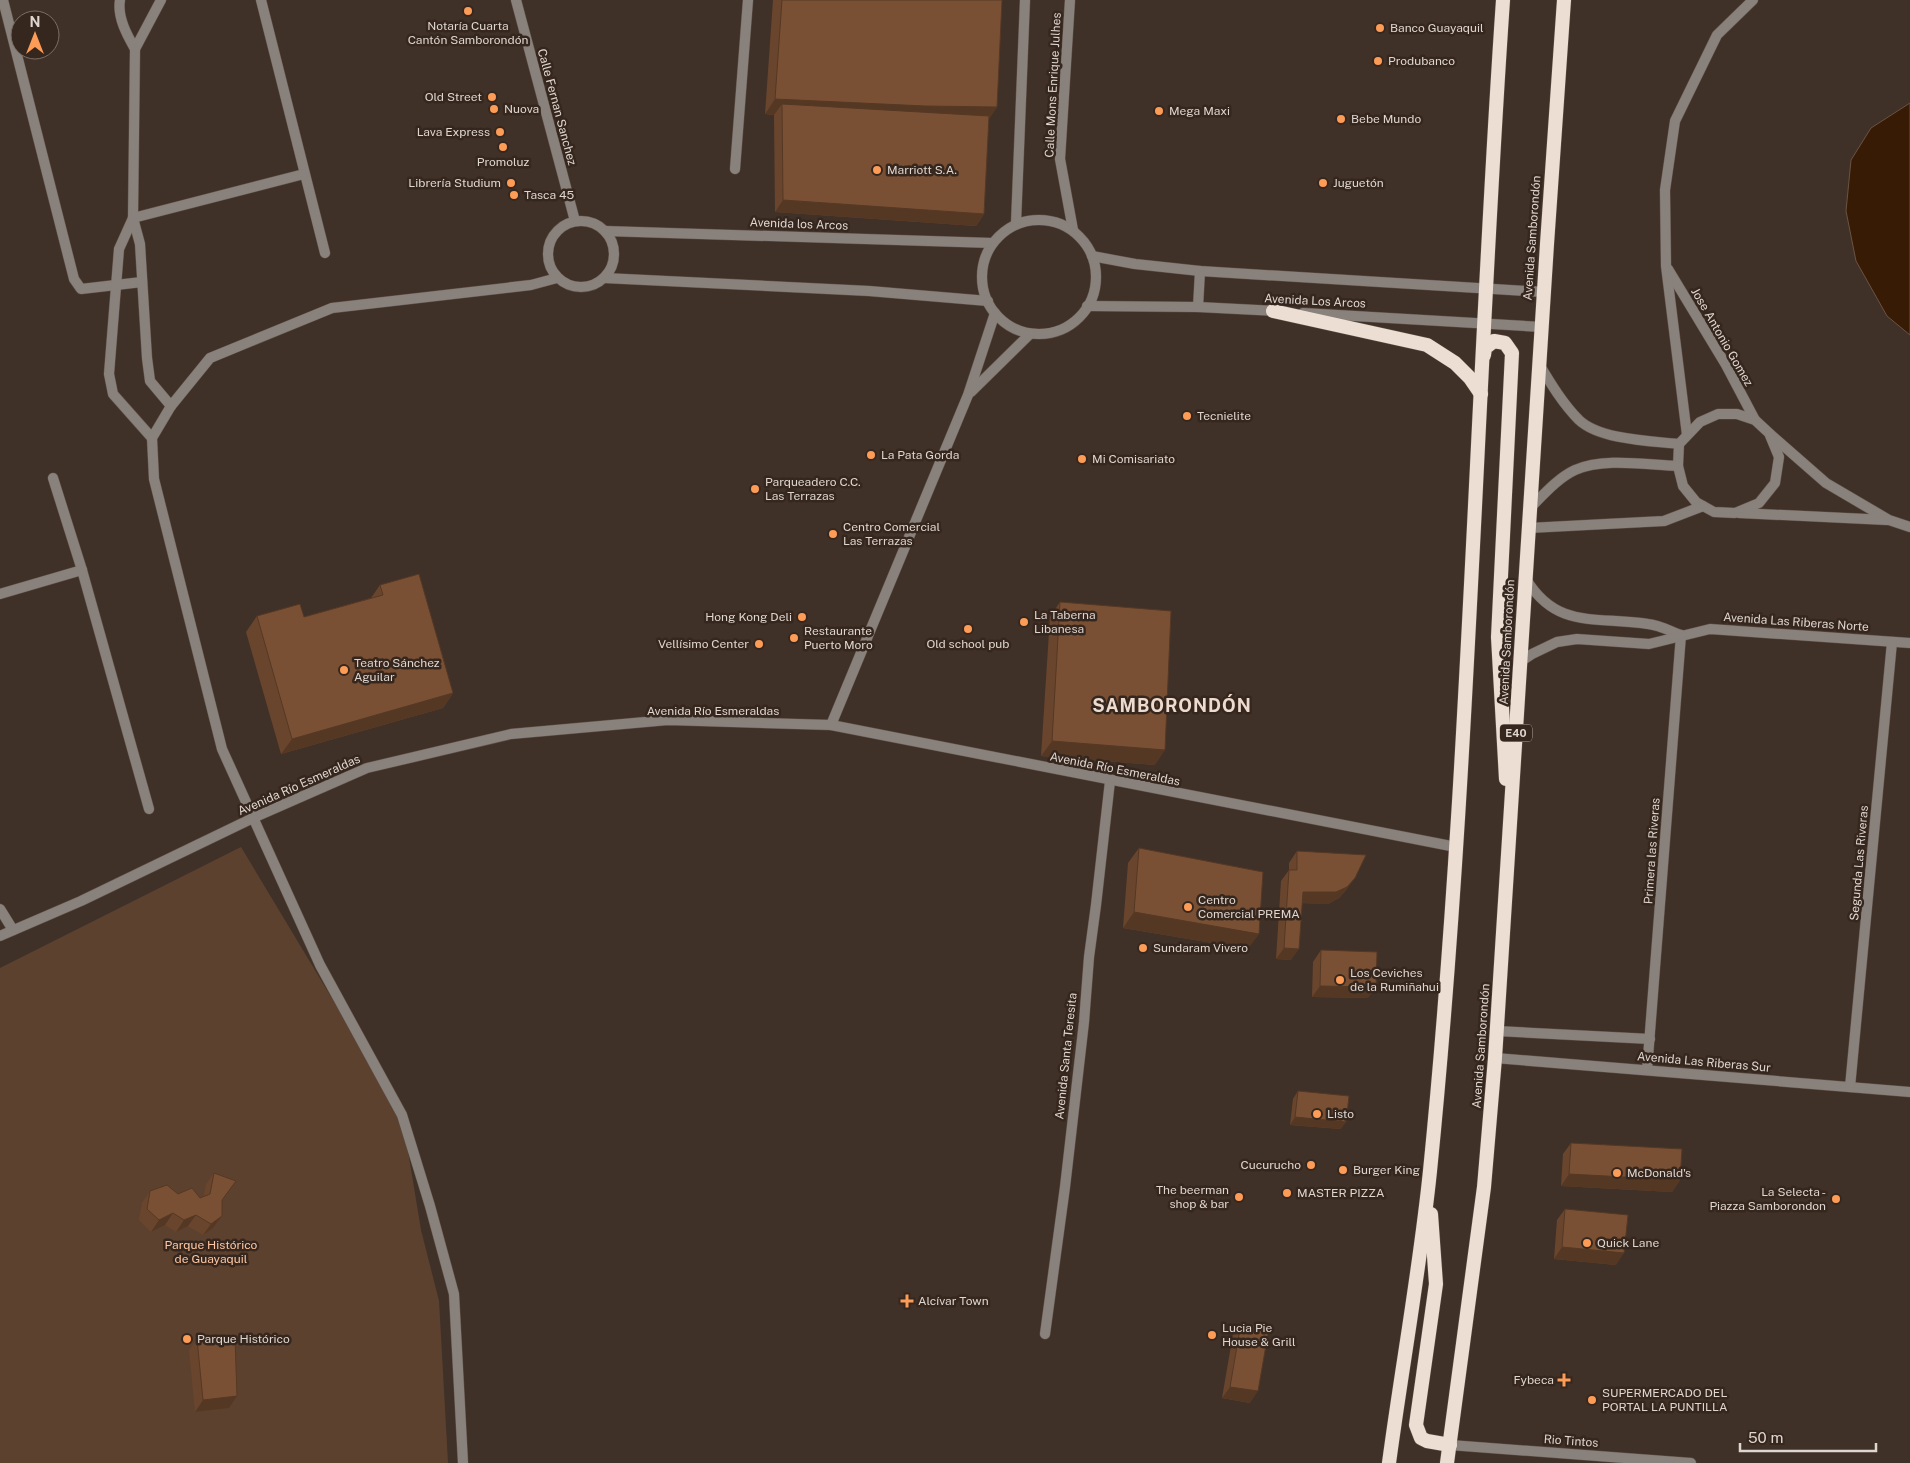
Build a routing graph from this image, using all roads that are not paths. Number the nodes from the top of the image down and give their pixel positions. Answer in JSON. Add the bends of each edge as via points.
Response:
{"nodes":[{"id":1,"x":3,"y":0,"type":"edge"},
{"id":2,"x":120,"y":0,"type":"edge"},
{"id":3,"x":161,"y":0,"type":"edge"},
{"id":4,"x":261,"y":0,"type":"edge"},
{"id":5,"x":516,"y":0,"type":"edge"},
{"id":6,"x":748,"y":0,"type":"edge"},
{"id":7,"x":1025,"y":0,"type":"edge"},
{"id":8,"x":1070,"y":0,"type":"edge"},
{"id":9,"x":1503,"y":0,"type":"edge"},
{"id":10,"x":1564,"y":0,"type":"edge"},
{"id":11,"x":1752,"y":0,"type":"edge"},
{"id":12,"x":135,"y":49,"type":"junction"},
{"id":13,"x":735,"y":168,"type":"dead end"},
{"id":14,"x":304,"y":174,"type":"junction"},
{"id":15,"x":132,"y":218,"type":"junction"},
{"id":16,"x":575,"y":221,"type":"junction"},
{"id":17,"x":1016,"y":223,"type":"junction"},
{"id":18,"x":605,"y":230,"type":"junction"},
{"id":19,"x":1073,"y":230,"type":"junction"},
{"id":20,"x":992,"y":243,"type":"junction"},
{"id":21,"x":326,"y":253,"type":"dead end"},
{"id":22,"x":1092,"y":256,"type":"junction"},
{"id":23,"x":1666,"y":266,"type":"junction"},
{"id":24,"x":1200,"y":271,"type":"junction"},
{"id":25,"x":557,"y":278,"type":"junction"},
{"id":26,"x":604,"y":278,"type":"junction"},
{"id":27,"x":142,"y":282,"type":"junction"},
{"id":28,"x":116,"y":284,"type":"junction"},
{"id":29,"x":1486,"y":289,"type":"junction"},
{"id":30,"x":1544,"y":292,"type":"junction"},
{"id":31,"x":988,"y":301,"type":"junction"},
{"id":32,"x":1087,"y":306,"type":"junction"},
{"id":33,"x":1198,"y":307,"type":"junction"},
{"id":34,"x":1273,"y":311,"type":"junction"},
{"id":35,"x":995,"y":313,"type":"junction"},
{"id":36,"x":1485,"y":324,"type":"junction"},
{"id":37,"x":1542,"y":327,"type":"junction"},
{"id":38,"x":1030,"y":334,"type":"junction"},
{"id":39,"x":1484,"y":355,"type":"junction"},
{"id":40,"x":1539,"y":364,"type":"junction"},
{"id":41,"x":1481,"y":394,"type":"junction"},
{"id":42,"x":968,"y":395,"type":"junction"},
{"id":43,"x":171,"y":406,"type":"junction"},
{"id":44,"x":1755,"y":420,"type":"junction"},
{"id":45,"x":1769,"y":433,"type":"junction"},
{"id":46,"x":1687,"y":435,"type":"junction"},
{"id":47,"x":152,"y":438,"type":"junction"},
{"id":48,"x":1679,"y":444,"type":"junction"},
{"id":49,"x":1678,"y":466,"type":"junction"},
{"id":50,"x":53,"y":478,"type":"dead end"},
{"id":51,"x":1703,"y":506,"type":"junction"},
{"id":52,"x":1531,"y":507,"type":"junction"},
{"id":53,"x":1735,"y":513,"type":"junction"},
{"id":54,"x":1889,"y":520,"type":"junction"},
{"id":55,"x":1910,"y":527,"type":"edge"},
{"id":56,"x":1528,"y":528,"type":"junction"},
{"id":57,"x":82,"y":570,"type":"junction"},
{"id":58,"x":1526,"y":579,"type":"junction"},
{"id":59,"x":0,"y":594,"type":"edge"},
{"id":60,"x":1681,"y":635,"type":"junction"},
{"id":61,"x":1892,"y":642,"type":"junction"},
{"id":62,"x":1910,"y":643,"type":"edge"},
{"id":63,"x":1520,"y":662,"type":"junction"},
{"id":64,"x":832,"y":725,"type":"junction"},
{"id":65,"x":1110,"y":781,"type":"junction"},
{"id":66,"x":149,"y":809,"type":"dead end"},
{"id":67,"x":253,"y":818,"type":"junction"},
{"id":68,"x":1456,"y":847,"type":"junction"},
{"id":69,"x":1509,"y":850,"type":"junction"},
{"id":70,"x":0,"y":909,"type":"edge"},
{"id":71,"x":13,"y":930,"type":"junction"},
{"id":72,"x":0,"y":936,"type":"edge"},
{"id":73,"x":1497,"y":1031,"type":"junction"},
{"id":74,"x":1650,"y":1039,"type":"junction"},
{"id":75,"x":1495,"y":1058,"type":"junction"},
{"id":76,"x":1647,"y":1070,"type":"junction"},
{"id":77,"x":1850,"y":1087,"type":"junction"},
{"id":78,"x":1910,"y":1092,"type":"edge"},
{"id":79,"x":1428,"y":1185,"type":"junction"},
{"id":80,"x":1045,"y":1334,"type":"dead end"},
{"id":81,"x":1450,"y":1445,"type":"junction"},
{"id":82,"x":463,"y":1463,"type":"edge"},
{"id":83,"x":1389,"y":1463,"type":"edge"},
{"id":84,"x":1447,"y":1463,"type":"edge"},
{"id":85,"x":1691,"y":1463,"type":"edge"}],
"edges":[{"from":1,"to":28,"type":"street","via":[[74,279],[81,289]]},
{"from":2,"to":12,"type":"street","via":[[124,29]]},
{"from":3,"to":12,"type":"street"},
{"from":4,"to":14,"type":"street"},
{"from":5,"to":16,"type":"street","name":"Calle Fernan Sanchez"},
{"from":6,"to":13,"type":"street"},
{"from":7,"to":17,"type":"street"},
{"from":8,"to":19,"type":"street","name":"Calle Mons Enrique Julhes","via":[[1060,159]]},
{"from":9,"to":29,"type":"highway"},
{"from":10,"to":30,"type":"highway","name":"Avenida Samborondón","number":"E40"},
{"from":11,"to":23,"type":"street","name":"Jose Antonio Gomez","via":[[1717,35],[1675,121],[1665,190]]},
{"from":12,"to":15,"type":"street"},
{"from":14,"to":15,"type":"street"},
{"from":14,"to":21,"type":"street"},
{"from":15,"to":27,"type":"street","via":[[140,244]]},
{"from":15,"to":28,"type":"street","via":[[119,249]]},
{"from":16,"to":18,"type":"street","via":[[596,224]]},
{"from":16,"to":25,"type":"street","via":[[563,225],[548,244],[550,268]]},
{"from":17,"to":19,"type":"street","via":[[1036,219],[1056,221]]},
{"from":17,"to":20,"type":"street"},
{"from":18,"to":20,"type":"street","name":"Avenida los Arcos"},
{"from":18,"to":26,"type":"street","via":[[612,241],[614,254],[612,267]]},
{"from":19,"to":22,"type":"street","via":[[1085,242]]},
{"from":20,"to":31,"type":"street","via":[[982,271],[982,287]]},
{"from":22,"to":24,"type":"street","name":"Avenida Los Arcos"},
{"from":22,"to":32,"type":"street","via":[[1097,282]]},
{"from":23,"to":44,"type":"street","name":"Jose Antonio Gomez"},
{"from":23,"to":46,"type":"street","name":"Jose Antonio Gomez"},
{"from":24,"to":29,"type":"street","name":"Avenida Los Arcos"},
{"from":24,"to":33,"type":"street"},
{"from":25,"to":26,"type":"street","via":[[581,288]]},
{"from":25,"to":43,"type":"street","via":[[531,285],[332,308],[210,358]]},
{"from":26,"to":31,"type":"street","via":[[869,291]]},
{"from":27,"to":28,"type":"street"},
{"from":27,"to":43,"type":"street","via":[[150,381]]},
{"from":28,"to":47,"type":"street","via":[[109,374],[113,394]]},
{"from":29,"to":30,"type":"street","name":"Avenida Los Arcos"},
{"from":29,"to":36,"type":"highway"},
{"from":30,"to":37,"type":"highway","name":"Avenida Samborondón","number":"E40"},
{"from":31,"to":35,"type":"street"},
{"from":32,"to":33,"type":"street","name":"Avenida Los Arcos"},
{"from":32,"to":38,"type":"street","via":[[1080,316],[1057,331]]},
{"from":33,"to":34,"type":"street","name":"Avenida Los Arcos"},
{"from":34,"to":36,"type":"street","name":"Avenida Los Arcos"},
{"from":34,"to":41,"type":"highway","via":[[1427,346],[1455,363]]},
{"from":35,"to":38,"type":"street","via":[[1005,323]]},
{"from":35,"to":42,"type":"street"},
{"from":36,"to":37,"type":"street","name":"Avenida Los Arcos"},
{"from":36,"to":39,"type":"highway"},
{"from":37,"to":40,"type":"highway","name":"Avenida Samborondón","number":"E40"},
{"from":38,"to":42,"type":"street"},
{"from":39,"to":41,"type":"highway"},
{"from":39,"to":69,"type":"highway","via":[[1485,348],[1494,341],[1505,343],[1512,353],[1498,637]]},
{"from":40,"to":48,"type":"street","via":[[1561,400],[1581,422],[1609,435]]},
{"from":40,"to":52,"type":"highway","name":"Avenida Samborondón","number":"E40"},
{"from":41,"to":68,"type":"highway"},
{"from":42,"to":64,"type":"street"},
{"from":43,"to":47,"type":"street"},
{"from":44,"to":45,"type":"street"},
{"from":44,"to":46,"type":"street","via":[[1737,414],[1718,414],[1700,422]]},
{"from":45,"to":53,"type":"street","via":[[1779,457],[1775,483],[1760,503]]},
{"from":45,"to":54,"type":"street","via":[[1826,483]]},
{"from":46,"to":48,"type":"street"},
{"from":47,"to":67,"type":"street","via":[[154,478],[222,749]]},
{"from":48,"to":49,"type":"street"},
{"from":49,"to":51,"type":"street","via":[[1683,486]]},
{"from":49,"to":52,"type":"street","via":[[1600,463],[1574,470]]},
{"from":50,"to":57,"type":"street"},
{"from":51,"to":53,"type":"street","via":[[1714,512]]},
{"from":51,"to":56,"type":"street","via":[[1664,520]]},
{"from":52,"to":56,"type":"highway","name":"Avenida Samborondón","number":"E40"},
{"from":53,"to":54,"type":"street"},
{"from":54,"to":55,"type":"street"},
{"from":56,"to":58,"type":"highway","name":"Avenida Samborondón","number":"E40"},
{"from":57,"to":59,"type":"street"},
{"from":57,"to":66,"type":"street"},
{"from":58,"to":60,"type":"street","via":[[1546,604],[1560,612],[1578,618],[1650,624]]},
{"from":58,"to":63,"type":"highway","name":"Avenida Samborondón","number":"E40"},
{"from":60,"to":61,"type":"street","name":"Avenida Las Riberas Norte","via":[[1710,629]]},
{"from":60,"to":63,"type":"street","name":"Avenida Las Riberas Norte","via":[[1649,644],[1564,641],[1544,647]]},
{"from":60,"to":74,"type":"street","name":"Primera las Riveras"},
{"from":61,"to":62,"type":"street","name":"Avenida Las Riberas Norte"},
{"from":61,"to":77,"type":"street","name":"Segunda Las Riveras"},
{"from":63,"to":69,"type":"highway","name":"Avenida Samborondón","number":"E40"},
{"from":64,"to":65,"type":"street","name":"Avenida Río Esmeraldas"},
{"from":64,"to":67,"type":"street","name":"Avenida Río Esmeraldas","via":[[668,720],[511,734],[366,768]]},
{"from":65,"to":68,"type":"street","name":"Avenida Río Esmeraldas"},
{"from":65,"to":80,"type":"street","name":"Avenida Santa Teresita","via":[[1065,1187]]},
{"from":67,"to":71,"type":"street","name":"Avenida Río Esmeraldas"},
{"from":67,"to":82,"type":"street","via":[[320,966],[402,1116],[454,1294]]},
{"from":68,"to":79,"type":"highway"},
{"from":69,"to":73,"type":"highway","name":"Avenida Samborondón","number":"E40"},
{"from":70,"to":71,"type":"street"},
{"from":71,"to":72,"type":"street","name":"Avenida Río Esmeraldas"},
{"from":73,"to":74,"type":"street","name":"Avenida Las Riberas Sur"},
{"from":73,"to":75,"type":"highway","name":"Avenida Samborondón","number":"E40"},
{"from":74,"to":76,"type":"street","name":"Primera las Riveras"},
{"from":75,"to":76,"type":"street","name":"Avenida Las Riberas Sur"},
{"from":75,"to":81,"type":"highway","name":"Avenida Samborondón","number":"E40","via":[[1484,1187]]},
{"from":76,"to":77,"type":"street","name":"Avenida Las Riberas Sur"},
{"from":77,"to":78,"type":"street","name":"Avenida Las Riberas Sur"},
{"from":79,"to":81,"type":"highway","via":[[1436,1284],[1416,1425],[1421,1438]]},
{"from":79,"to":83,"type":"highway"},
{"from":81,"to":84,"type":"highway","name":"Avenida Samborondón","number":"E40"},
{"from":81,"to":85,"type":"street","name":"Rio Tintos"}]}
